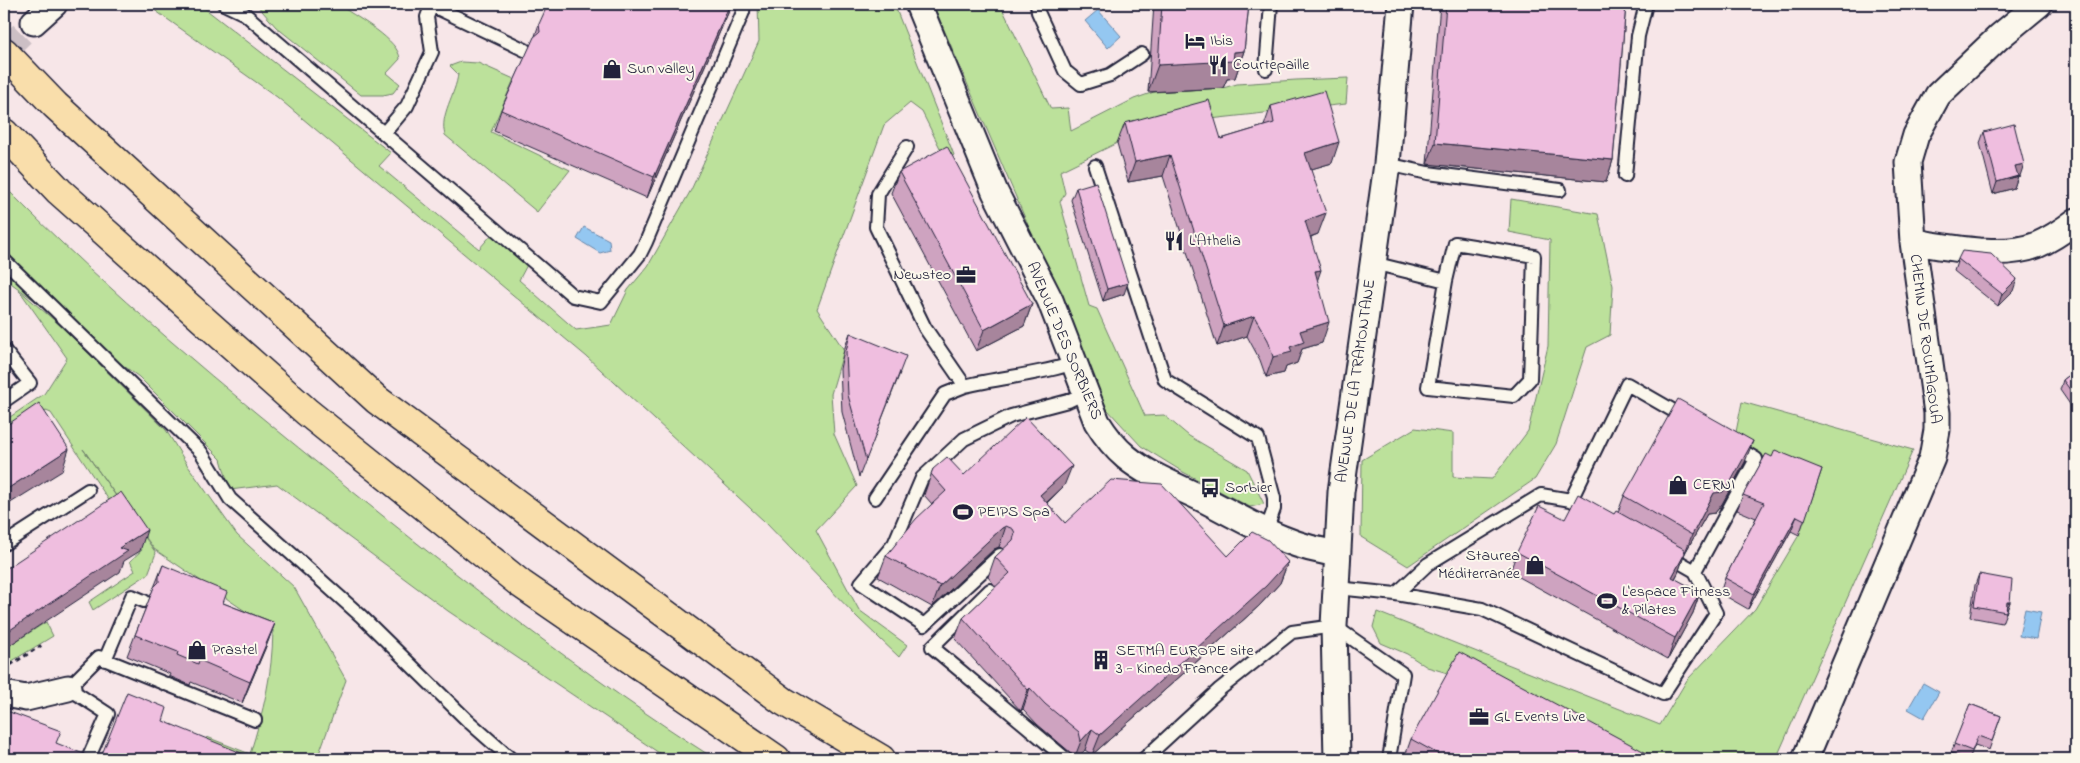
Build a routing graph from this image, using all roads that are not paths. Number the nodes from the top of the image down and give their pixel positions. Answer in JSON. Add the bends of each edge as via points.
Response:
{"nodes":[{"id":1,"x":54,"y":4,"type":"edge"},
{"id":2,"x":224,"y":4,"type":"edge"},
{"id":3,"x":744,"y":4,"type":"edge"},
{"id":4,"x":918,"y":4,"type":"edge"},
{"id":5,"x":1037,"y":4,"type":"edge"},
{"id":6,"x":1271,"y":4,"type":"edge"},
{"id":7,"x":1401,"y":4,"type":"edge"},
{"id":8,"x":1646,"y":4,"type":"edge"},
{"id":9,"x":2039,"y":4,"type":"edge"},
{"id":10,"x":432,"y":5,"type":"edge"},
{"id":11,"x":245,"y":9,"type":"edge"},
{"id":12,"x":34,"y":22,"type":"tunnel mouth"},
{"id":13,"x":525,"y":50,"type":"dead end"},
{"id":14,"x":4,"y":52,"type":"edge"},
{"id":15,"x":1142,"y":54,"type":"dead end"},
{"id":16,"x":1266,"y":70,"type":"dead end"},
{"id":17,"x":385,"y":132,"type":"junction"},
{"id":18,"x":4,"y":133,"type":"edge"},
{"id":19,"x":907,"y":147,"type":"dead end"},
{"id":20,"x":1387,"y":164,"type":"junction"},
{"id":21,"x":1095,"y":166,"type":"dead end"},
{"id":22,"x":1625,"y":176,"type":"dead end"},
{"id":23,"x":1560,"y":190,"type":"dead end"},
{"id":24,"x":2076,"y":221,"type":"edge"},
{"id":25,"x":1914,"y":242,"type":"junction"},
{"id":26,"x":4,"y":260,"type":"edge"},
{"id":27,"x":1373,"y":264,"type":"junction"},
{"id":28,"x":1446,"y":281,"type":"junction"},
{"id":29,"x":4,"y":350,"type":"edge"},
{"id":30,"x":1074,"y":363,"type":"junction"},
{"id":31,"x":965,"y":386,"type":"junction"},
{"id":32,"x":1087,"y":392,"type":"junction"},
{"id":33,"x":4,"y":401,"type":"edge"},
{"id":34,"x":1696,"y":424,"type":"edge"},
{"id":35,"x":1722,"y":439,"type":"edge"},
{"id":36,"x":88,"y":490,"type":"dead end"},
{"id":37,"x":875,"y":498,"type":"dead end"},
{"id":38,"x":1571,"y":500,"type":"junction"},
{"id":39,"x":1604,"y":519,"type":"edge"},
{"id":40,"x":1266,"y":530,"type":"junction"},
{"id":41,"x":4,"y":544,"type":"edge"},
{"id":42,"x":1654,"y":547,"type":"edge"},
{"id":43,"x":1337,"y":553,"type":"junction"},
{"id":44,"x":1000,"y":555,"type":"edge"},
{"id":45,"x":1695,"y":571,"type":"junction"},
{"id":46,"x":1337,"y":588,"type":"junction"},
{"id":47,"x":990,"y":590,"type":"edge"},
{"id":48,"x":1396,"y":594,"type":"junction"},
{"id":49,"x":144,"y":601,"type":"dead end"},
{"id":50,"x":1334,"y":626,"type":"junction"},
{"id":51,"x":105,"y":660,"type":"junction"},
{"id":52,"x":68,"y":688,"type":"junction"},
{"id":53,"x":4,"y":694,"type":"edge"},
{"id":54,"x":255,"y":720,"type":"dead end"},
{"id":55,"x":88,"y":759,"type":"edge"},
{"id":56,"x":511,"y":759,"type":"edge"},
{"id":57,"x":776,"y":759,"type":"edge"},
{"id":58,"x":881,"y":759,"type":"edge"},
{"id":59,"x":1066,"y":759,"type":"edge"},
{"id":60,"x":1144,"y":759,"type":"edge"},
{"id":61,"x":1338,"y":759,"type":"edge"},
{"id":62,"x":1389,"y":759,"type":"edge"},
{"id":63,"x":1805,"y":759,"type":"edge"}],
"edges":[{"from":1,"to":12,"type":"street"},
{"from":2,"to":11,"type":"lane"},
{"from":3,"to":17,"type":"lane","via":[[744,12],[646,242],[640,254],[600,302],[573,296]]},
{"from":4,"to":30,"type":"street","name":"AVENUE DES SORBIERS","via":[[995,192],[1050,300]]},
{"from":5,"to":15,"type":"lane","via":[[1065,70],[1081,84],[1110,75]]},
{"from":6,"to":16,"type":"lane"},
{"from":7,"to":20,"type":"street","name":"AVENUE DE LA TRAMONTANE"},
{"from":8,"to":22,"type":"lane","via":[[1638,36]]},
{"from":9,"to":25,"type":"street","name":"CHEMIN DE ROUMAGOUA","via":[[1938,95],[1916,135],[1908,162]]},
{"from":10,"to":13,"type":"lane"},
{"from":10,"to":17,"type":"lane","via":[[427,17],[432,52],[406,106]]},
{"from":11,"to":17,"type":"lane"},
{"from":14,"to":58,"type":"highway","via":[[55,105],[377,400],[783,701]]},
{"from":18,"to":57,"type":"highway","via":[[59,191],[307,412],[521,584]]},
{"from":19,"to":31,"type":"lane","via":[[878,194],[876,227],[925,328]]},
{"from":20,"to":23,"type":"lane","via":[[1428,173]]},
{"from":20,"to":27,"type":"street","name":"AVENUE DE LA TRAMONTANE"},
{"from":21,"to":40,"type":"lane","via":[[1165,380],[1258,438],[1274,498],[1274,509]]},
{"from":24,"to":25,"type":"street","via":[[2035,246],[1999,251]]},
{"from":25,"to":63,"type":"street","name":"CHEMIN DE ROUMAGOUA","via":[[1937,413],[1935,447]]},
{"from":26,"to":56,"type":"lane","via":[[201,452],[230,499],[361,616]]},
{"from":27,"to":28,"type":"lane"},
{"from":27,"to":43,"type":"street","name":"AVENUE DE LA TRAMONTANE","via":[[1341,492]]},
{"from":28,"to":28,"type":"lane","via":[[1428,387],[1514,396],[1530,379],[1534,256],[1455,244]]},
{"from":29,"to":33,"type":"lane","via":[[30,383]]},
{"from":30,"to":31,"type":"lane","via":[[1047,372]]},
{"from":30,"to":32,"type":"street","name":"AVENUE DES SORBIERS"},
{"from":31,"to":37,"type":"lane","via":[[945,394]]},
{"from":32,"to":40,"type":"street","name":"AVENUE DES SORBIERS","via":[[1097,422],[1126,457],[1146,471]]},
{"from":32,"to":44,"type":"lane","via":[[1068,401],[1011,416],[964,439],[922,478],[894,544],[862,583],[924,625]]},
{"from":34,"to":38,"type":"lane","via":[[1628,384]]},
{"from":35,"to":45,"type":"lane","via":[[1756,459]]},
{"from":36,"to":41,"type":"lane"},
{"from":38,"to":39,"type":"lane"},
{"from":38,"to":48,"type":"lane","via":[[1541,495],[1428,564]]},
{"from":40,"to":43,"type":"street","name":"AVENUE DES SORBIERS","via":[[1320,552]]},
{"from":42,"to":45,"type":"lane"},
{"from":43,"to":46,"type":"street","name":"AVENUE DE LA TRAMONTANE"},
{"from":45,"to":48,"type":"lane","via":[[1716,613],[1663,694],[1482,609]]},
{"from":46,"to":48,"type":"lane"},
{"from":46,"to":50,"type":"street","name":"AVENUE DE LA TRAMONTANE"},
{"from":47,"to":59,"type":"lane","via":[[932,647]]},
{"from":49,"to":51,"type":"lane","via":[[132,596]]},
{"from":50,"to":60,"type":"lane","via":[[1292,632],[1220,689]]},
{"from":50,"to":61,"type":"street","name":"AVENUE DE LA TRAMONTANE"},
{"from":50,"to":62,"type":"lane","via":[[1403,674]]},
{"from":51,"to":52,"type":"lane","via":[[98,657]]},
{"from":51,"to":54,"type":"lane"},
{"from":52,"to":53,"type":"street","via":[[26,698]]},
{"from":52,"to":55,"type":"lane","via":[[108,714]]}]}
